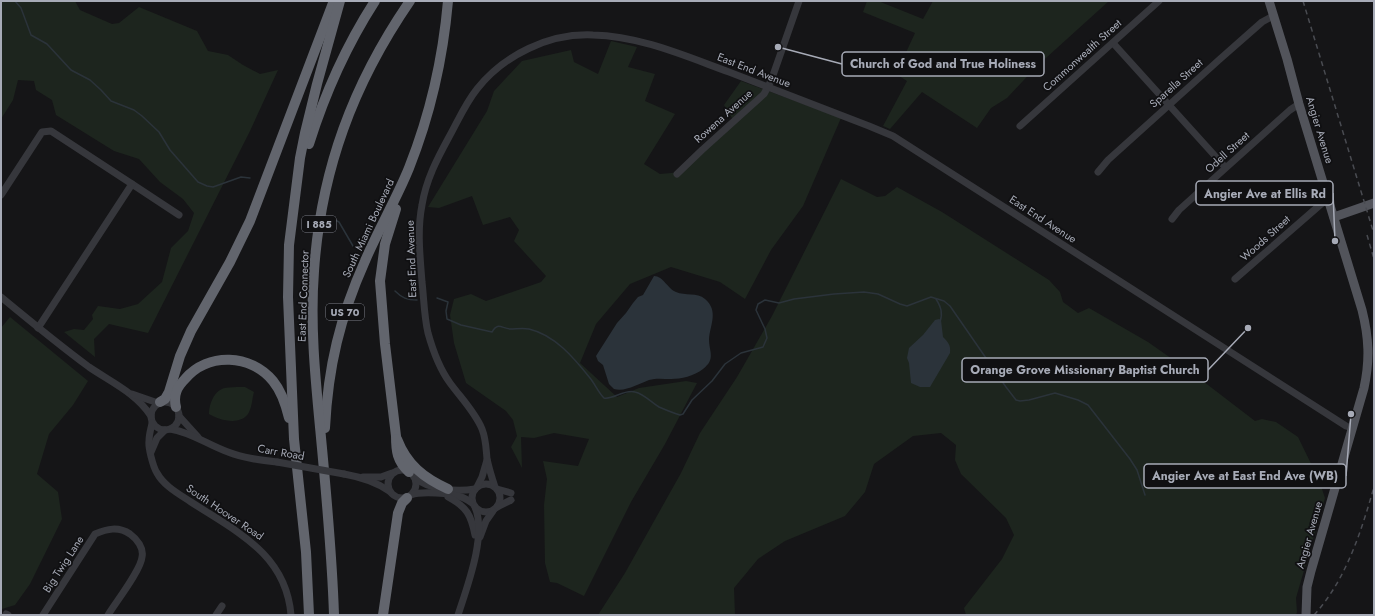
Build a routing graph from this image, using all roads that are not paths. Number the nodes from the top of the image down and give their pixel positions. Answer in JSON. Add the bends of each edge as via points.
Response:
{"nodes":[{"id":1,"x":334,"y":1,"type":"edge"},
{"id":2,"x":340,"y":1,"type":"edge"},
{"id":3,"x":375,"y":1,"type":"edge"},
{"id":4,"x":410,"y":1,"type":"edge"},
{"id":5,"x":448,"y":1,"type":"edge"},
{"id":6,"x":799,"y":1,"type":"edge"},
{"id":7,"x":1159,"y":1,"type":"edge"},
{"id":8,"x":1269,"y":1,"type":"edge"},
{"id":9,"x":1273,"y":16,"type":"junction"},
{"id":10,"x":1113,"y":43,"type":"junction"},
{"id":11,"x":769,"y":88,"type":"junction"},
{"id":12,"x":1299,"y":104,"type":"junction"},
{"id":13,"x":1169,"y":105,"type":"junction"},
{"id":14,"x":1020,"y":126,"type":"dead end"},
{"id":15,"x":1225,"y":167,"type":"junction"},
{"id":16,"x":408,"y":170,"type":"junction"},
{"id":17,"x":1098,"y":172,"type":"dead end"},
{"id":18,"x":677,"y":174,"type":"dead end"},
{"id":19,"x":132,"y":184,"type":"junction"},
{"id":20,"x":295,"y":193,"type":"junction"},
{"id":21,"x":1,"y":195,"type":"edge"},
{"id":22,"x":1328,"y":198,"type":"junction"},
{"id":23,"x":1374,"y":203,"type":"edge"},
{"id":24,"x":179,"y":215,"type":"dead end"},
{"id":25,"x":1334,"y":217,"type":"junction"},
{"id":26,"x":1172,"y":219,"type":"dead end"},
{"id":27,"x":1235,"y":279,"type":"dead end"},
{"id":28,"x":1,"y":297,"type":"edge"},
{"id":29,"x":38,"y":328,"type":"junction"},
{"id":30,"x":132,"y":394,"type":"junction"},
{"id":31,"x":159,"y":403,"type":"junction"},
{"id":32,"x":178,"y":411,"type":"junction"},
{"id":33,"x":152,"y":419,"type":"junction"},
{"id":34,"x":1352,"y":428,"type":"junction"},
{"id":35,"x":167,"y":430,"type":"junction"},
{"id":36,"x":396,"y":436,"type":"junction"},
{"id":37,"x":198,"y":437,"type":"junction"},
{"id":38,"x":294,"y":438,"type":"junction"},
{"id":39,"x":151,"y":452,"type":"junction"},
{"id":40,"x":487,"y":460,"type":"junction"},
{"id":41,"x":324,"y":467,"type":"junction"},
{"id":42,"x":392,"y":473,"type":"junction"},
{"id":43,"x":412,"y":474,"type":"junction"},
{"id":44,"x":363,"y":477,"type":"junction"},
{"id":45,"x":476,"y":488,"type":"junction"},
{"id":46,"x":496,"y":488,"type":"junction"},
{"id":47,"x":389,"y":491,"type":"junction"},
{"id":48,"x":446,"y":492,"type":"junction"},
{"id":49,"x":409,"y":496,"type":"junction"},
{"id":50,"x":474,"y":505,"type":"junction"},
{"id":51,"x":495,"y":509,"type":"junction"},
{"id":52,"x":477,"y":543,"type":"junction"},
{"id":53,"x":222,"y":606,"type":"dead end"},
{"id":54,"x":43,"y":615,"type":"edge"},
{"id":55,"x":108,"y":615,"type":"edge"},
{"id":56,"x":216,"y":615,"type":"edge"},
{"id":57,"x":291,"y":615,"type":"edge"},
{"id":58,"x":309,"y":615,"type":"edge"},
{"id":59,"x":334,"y":615,"type":"edge"},
{"id":60,"x":382,"y":615,"type":"edge"},
{"id":61,"x":458,"y":615,"type":"edge"},
{"id":62,"x":1306,"y":615,"type":"edge"}],
"edges":[{"from":1,"to":31,"type":"highway","via":[[250,221],[230,262],[190,331],[169,392]]},
{"from":2,"to":20,"type":"highway","via":[[311,108]]},
{"from":3,"to":20,"type":"highway","number":"I 885","via":[[348,47],[326,94]]},
{"from":4,"to":41,"type":"highway","name":"East End Connector","number":"I 885","via":[[385,38],[362,82],[343,127],[324,198],[316,247],[313,322]]},
{"from":5,"to":16,"type":"highway","name":"South Miami Boulevard","number":"US 70","via":[[438,72]]},
{"from":6,"to":11,"type":"street","name":"Rowena Avenue"},
{"from":7,"to":10,"type":"street","name":"Commonwealth Street"},
{"from":8,"to":9,"type":"main road","name":"Angier Avenue"},
{"from":9,"to":12,"type":"main road","name":"Angier Avenue"},
{"from":9,"to":13,"type":"street","name":"Sparella Street","via":[[1262,22]]},
{"from":10,"to":13,"type":"street"},
{"from":10,"to":14,"type":"street","name":"Commonwealth Street"},
{"from":11,"to":18,"type":"street","name":"Rowena Avenue"},
{"from":11,"to":34,"type":"street","name":"East End Avenue","via":[[893,136]]},
{"from":11,"to":40,"type":"street","name":"East End Avenue","via":[[658,46],[624,38],[584,35],[547,41],[523,51],[502,65],[477,90],[440,153],[429,178],[422,204],[419,243],[425,318],[431,344],[444,374],[479,423],[485,437]]},
{"from":12,"to":15,"type":"street","name":"Odell Street"},
{"from":12,"to":22,"type":"main road","name":"Angier Avenue"},
{"from":13,"to":15,"type":"street"},
{"from":13,"to":17,"type":"street","name":"Sparella Street"},
{"from":15,"to":26,"type":"street","name":"Odell Street"},
{"from":16,"to":36,"type":"highway","via":[[385,244],[381,275],[382,314]]},
{"from":16,"to":41,"type":"highway","name":"South Miami Boulevard","number":"US 70","via":[[365,261],[341,325],[328,386]]},
{"from":19,"to":21,"type":"street","via":[[51,131],[42,132]]},
{"from":19,"to":24,"type":"street"},
{"from":19,"to":29,"type":"street"},
{"from":20,"to":38,"type":"highway","number":"I 885","via":[[288,271]]},
{"from":22,"to":25,"type":"main road","name":"Angier Avenue"},
{"from":22,"to":27,"type":"street","name":"Woods Street"},
{"from":23,"to":25,"type":"main road"},
{"from":25,"to":34,"type":"main road","name":"Angier Avenue","via":[[1362,310],[1368,342],[1368,372]]},
{"from":28,"to":29,"type":"street"},
{"from":29,"to":30,"type":"street","via":[[90,367]]},
{"from":30,"to":31,"type":"street"},
{"from":30,"to":33,"type":"street","via":[[146,408]]},
{"from":31,"to":32,"type":"street","via":[[168,402]]},
{"from":31,"to":33,"type":"street","via":[[152,408]]},
{"from":32,"to":35,"type":"street","via":[[176,425]]},
{"from":32,"to":37,"type":"street","name":"Carr Road"},
{"from":32,"to":38,"type":"highway","via":[[174,400],[176,391],[193,370],[214,361],[229,359],[243,362],[263,371],[278,388],[287,408]]},
{"from":33,"to":35,"type":"street","via":[[158,428]]},
{"from":33,"to":39,"type":"street","name":"South Hoover Road","via":[[148,443]]},
{"from":34,"to":62,"type":"main road","name":"Angier Avenue","via":[[1311,571]]},
{"from":35,"to":37,"type":"street","name":"Carr Road"},
{"from":35,"to":39,"type":"street","via":[[155,441]]},
{"from":36,"to":43,"type":"highway","via":[[397,456],[400,463]]},
{"from":36,"to":48,"type":"highway","via":[[406,457],[421,474]]},
{"from":37,"to":44,"type":"street","name":"Carr Road","bridge":true,"via":[[235,454]]},
{"from":38,"to":58,"type":"highway","number":"I 885","via":[[306,552]]},
{"from":39,"to":57,"type":"street","name":"South Hoover Road","via":[[157,474],[170,488],[245,537],[267,556],[283,581]]},
{"from":40,"to":45,"type":"street","name":"East End Avenue"},
{"from":40,"to":46,"type":"street","name":"East End Avenue"},
{"from":41,"to":59,"type":"highway","number":"I 885"},
{"from":42,"to":43,"type":"street","via":[[399,470]]},
{"from":42,"to":44,"type":"street","name":"Carr Road","via":[[381,477]]},
{"from":42,"to":47,"type":"street","via":[[388,481]]},
{"from":43,"to":48,"type":"street","via":[[426,485]]},
{"from":43,"to":49,"type":"street","via":[[416,487]]},
{"from":44,"to":47,"type":"street","name":"Carr Road"},
{"from":45,"to":46,"type":"street","via":[[486,484]]},
{"from":45,"to":48,"type":"street"},
{"from":45,"to":50,"type":"street","via":[[472,496]]},
{"from":46,"to":51,"type":"street","via":[[500,498]]},
{"from":46,"to":51,"type":"street","via":[[511,496]]},
{"from":47,"to":49,"type":"street","via":[[397,497]]},
{"from":48,"to":49,"type":"street","via":[[422,492]]},
{"from":48,"to":50,"type":"street"},
{"from":48,"to":52,"type":"street","via":[[469,513]]},
{"from":49,"to":60,"type":"highway","via":[[399,511]]},
{"from":50,"to":51,"type":"street","via":[[483,512]]},
{"from":50,"to":52,"type":"street","via":[[479,521]]},
{"from":51,"to":52,"type":"street","via":[[486,521]]},
{"from":52,"to":61,"type":"street"},
{"from":53,"to":56,"type":"street"},
{"from":54,"to":55,"type":"street","name":"Big Twig Lane","via":[[95,534],[115,528],[135,538],[142,548],[142,557],[139,568]]}]}
